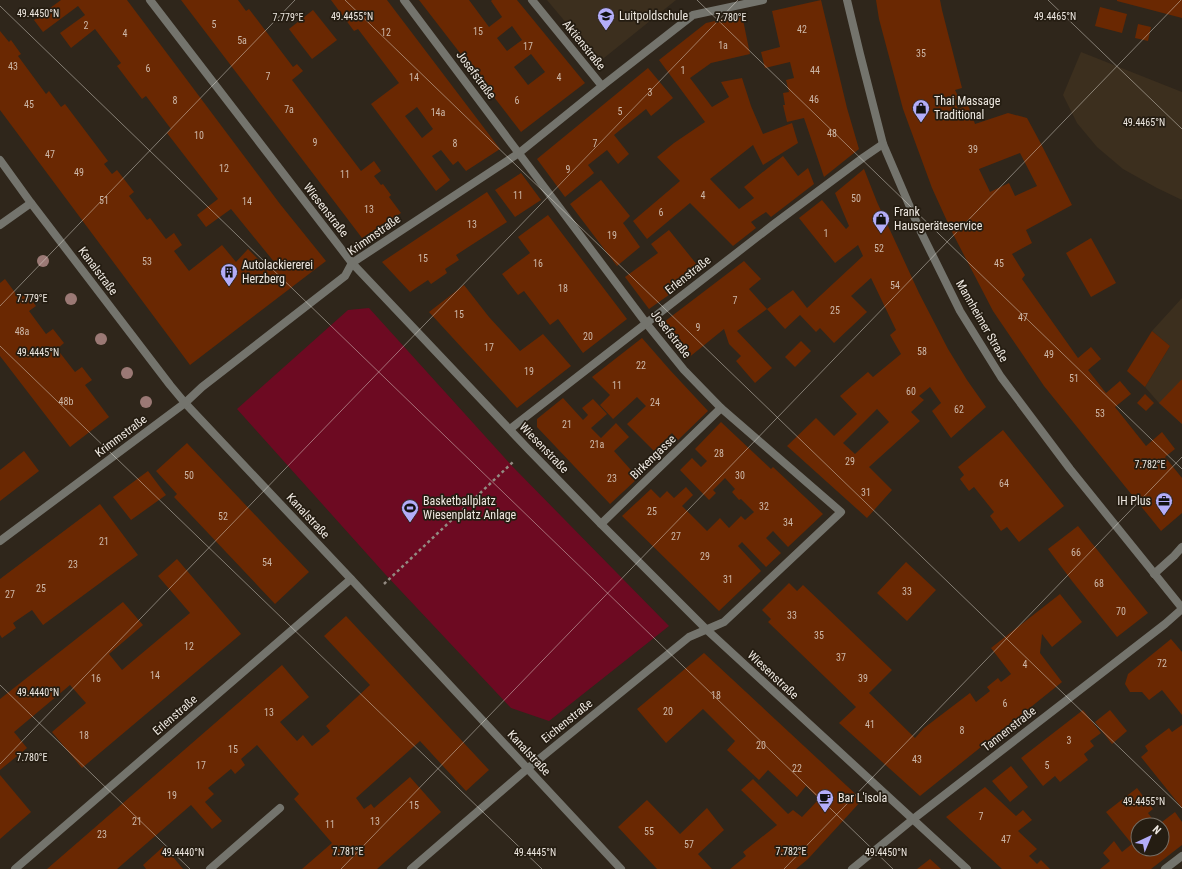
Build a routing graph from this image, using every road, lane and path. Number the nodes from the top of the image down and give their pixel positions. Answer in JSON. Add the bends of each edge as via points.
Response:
{"nodes":[{"id":1,"x":150,"y":0,"type":"edge"},
{"id":2,"x":404,"y":0,"type":"edge"},
{"id":3,"x":532,"y":0,"type":"edge"},
{"id":4,"x":763,"y":0,"type":"edge"},
{"id":5,"x":847,"y":0,"type":"edge"},
{"id":6,"x":602,"y":86,"type":"junction"},
{"id":7,"x":883,"y":144,"type":"junction"},
{"id":8,"x":519,"y":154,"type":"junction"},
{"id":9,"x":0,"y":160,"type":"edge"},
{"id":10,"x":31,"y":203,"type":"junction"},
{"id":11,"x":0,"y":225,"type":"edge"},
{"id":12,"x":352,"y":263,"type":"junction"},
{"id":13,"x":646,"y":323,"type":"junction"},
{"id":14,"x":185,"y":403,"type":"junction"},
{"id":15,"x":722,"y":408,"type":"junction"},
{"id":16,"x":510,"y":429,"type":"junction"},
{"id":17,"x":514,"y":461,"type":"dead end"},
{"id":18,"x":601,"y":524,"type":"junction"},
{"id":19,"x":0,"y":541,"type":"edge"},
{"id":20,"x":1182,"y":547,"type":"edge"},
{"id":21,"x":1154,"y":574,"type":"junction"},
{"id":22,"x":351,"y":579,"type":"junction"},
{"id":23,"x":384,"y":584,"type":"dead end"},
{"id":24,"x":1182,"y":608,"type":"edge"},
{"id":25,"x":707,"y":630,"type":"junction"},
{"id":26,"x":527,"y":769,"type":"junction"},
{"id":27,"x":280,"y":808,"type":"dead end"},
{"id":28,"x":912,"y":820,"type":"junction"},
{"id":29,"x":1182,"y":856,"type":"edge"},
{"id":30,"x":15,"y":869,"type":"edge"},
{"id":31,"x":210,"y":869,"type":"edge"},
{"id":32,"x":411,"y":869,"type":"edge"},
{"id":33,"x":621,"y":869,"type":"edge"},
{"id":34,"x":852,"y":869,"type":"edge"},
{"id":35,"x":967,"y":869,"type":"edge"},
{"id":36,"x":1165,"y":869,"type":"edge"}],
"edges":[{"from":1,"to":12,"type":"street","name":"Wiesenstraße"},
{"from":2,"to":8,"type":"street","name":"Josefstraße"},
{"from":3,"to":6,"type":"street","name":"Aktienstraße"},
{"from":4,"to":6,"type":"street","name":"Krimmstraße","via":[[693,15]]},
{"from":5,"to":7,"type":"street","name":"Mannheimer Straße"},
{"from":6,"to":8,"type":"street","name":"Krimmstraße"},
{"from":7,"to":13,"type":"street","name":"Erlenstraße"},
{"from":7,"to":21,"type":"street","name":"Mannheimer Straße","via":[[919,228],[957,304],[1001,377]]},
{"from":8,"to":12,"type":"street","name":"Krimmstraße"},
{"from":8,"to":13,"type":"street","name":"Josefstraße"},
{"from":9,"to":10,"type":"street","name":"Kanalstraße"},
{"from":10,"to":11,"type":"street"},
{"from":10,"to":14,"type":"street","name":"Kanalstraße"},
{"from":12,"to":14,"type":"street","name":"Krimmstraße","via":[[345,276]]},
{"from":12,"to":16,"type":"street","name":"Wiesenstraße"},
{"from":13,"to":15,"type":"street","name":"Josefstraße","via":[[684,370]]},
{"from":13,"to":16,"type":"street","name":"Erlenstraße"},
{"from":14,"to":19,"type":"street","name":"Krimmstraße"},
{"from":14,"to":22,"type":"street","name":"Kanalstraße"},
{"from":15,"to":18,"type":"street","name":"Birkengasse"},
{"from":15,"to":25,"type":"street","name":"Josefstraße","via":[[840,512],[724,622]]},
{"from":16,"to":18,"type":"street","name":"Wiesenstraße"},
{"from":17,"to":23,"type":"path"},
{"from":18,"to":25,"type":"street","name":"Wiesenstraße"},
{"from":20,"to":21,"type":"street"},
{"from":21,"to":24,"type":"street","name":"Mannheimer Straße"},
{"from":22,"to":26,"type":"street","name":"Kanalstraße"},
{"from":22,"to":30,"type":"street","name":"Erlenstraße"},
{"from":24,"to":28,"type":"street","name":"Tannenstraße"},
{"from":25,"to":26,"type":"street","name":"Eichenstraße","via":[[689,637]]},
{"from":25,"to":28,"type":"street","name":"Wiesenstraße"},
{"from":26,"to":32,"type":"street","name":"Eichenstraße"},
{"from":26,"to":33,"type":"street","name":"Kanalstraße"},
{"from":27,"to":31,"type":"street"},
{"from":28,"to":34,"type":"street","name":"Tannenstraße"},
{"from":28,"to":35,"type":"street","name":"Wiesenstraße"},
{"from":29,"to":36,"type":"street"}]}
